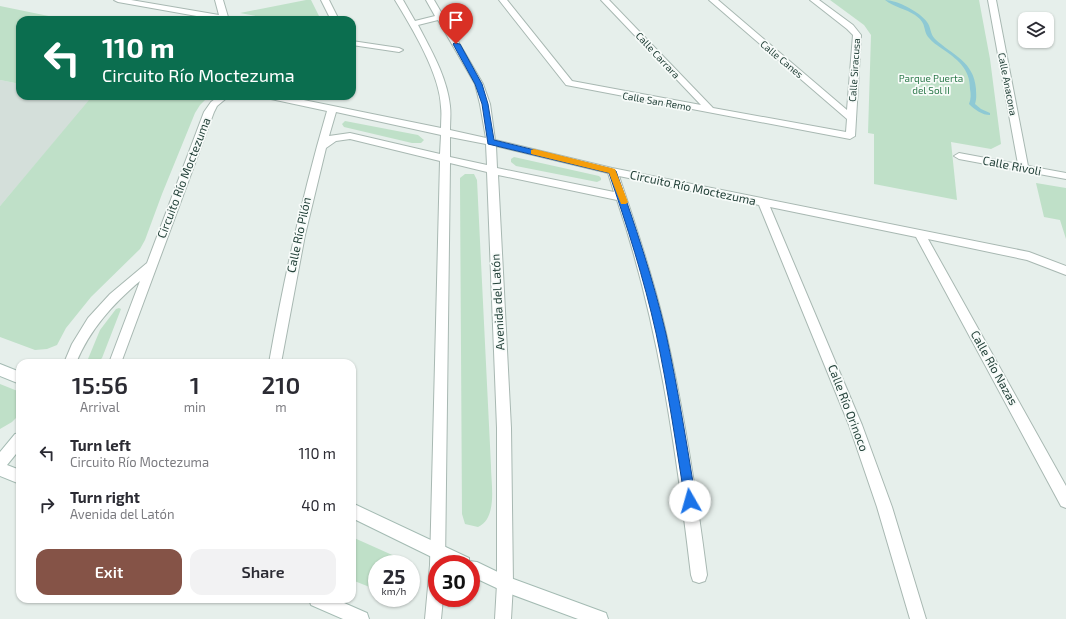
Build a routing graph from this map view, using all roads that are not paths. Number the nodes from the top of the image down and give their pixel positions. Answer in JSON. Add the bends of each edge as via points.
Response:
{"nodes":[{"id":1,"x":118,"y":0,"type":"edge"},
{"id":2,"x":219,"y":0,"type":"edge"},
{"id":3,"x":325,"y":0,"type":"edge"},
{"id":4,"x":399,"y":0,"type":"edge"},
{"id":5,"x":430,"y":0,"type":"edge"},
{"id":6,"x":503,"y":0,"type":"edge"},
{"id":7,"x":605,"y":0,"type":"edge"},
{"id":8,"x":713,"y":0,"type":"edge"},
{"id":9,"x":814,"y":0,"type":"edge"},
{"id":10,"x":992,"y":0,"type":"edge"},
{"id":11,"x":211,"y":16,"type":"edge"},
{"id":12,"x":227,"y":16,"type":"edge"},
{"id":13,"x":332,"y":16,"type":"edge"},
{"id":14,"x":441,"y":17,"type":"junction"},
{"id":15,"x":413,"y":24,"type":"junction"},
{"id":16,"x":356,"y":43,"type":"edge"},
{"id":17,"x":399,"y":50,"type":"dead end"},
{"id":18,"x":220,"y":100,"type":"edge"},
{"id":19,"x":291,"y":100,"type":"edge"},
{"id":20,"x":332,"y":108,"type":"junction"},
{"id":21,"x":710,"y":110,"type":"junction"},
{"id":22,"x":850,"y":117,"type":"junction"},
{"id":23,"x":445,"y":132,"type":"junction"},
{"id":24,"x":850,"y":136,"type":"joint"},
{"id":25,"x":491,"y":142,"type":"junction"},
{"id":26,"x":320,"y":148,"type":"junction"},
{"id":27,"x":959,"y":156,"type":"dead end"},
{"id":28,"x":445,"y":160,"type":"junction"},
{"id":29,"x":1024,"y":169,"type":"junction"},
{"id":30,"x":492,"y":170,"type":"junction"},
{"id":31,"x":612,"y":171,"type":"junction"},
{"id":32,"x":1066,"y":176,"type":"edge"},
{"id":33,"x":622,"y":197,"type":"junction"},
{"id":34,"x":763,"y":202,"type":"junction"},
{"id":35,"x":920,"y":235,"type":"junction"},
{"id":36,"x":151,"y":265,"type":"junction"},
{"id":37,"x":1066,"y":271,"type":"edge"},
{"id":38,"x":72,"y":359,"type":"edge"},
{"id":39,"x":116,"y":359,"type":"edge"},
{"id":40,"x":276,"y":359,"type":"edge"},
{"id":41,"x":0,"y":370,"type":"edge"},
{"id":42,"x":16,"y":376,"type":"edge"},
{"id":43,"x":16,"y":444,"type":"edge"},
{"id":44,"x":0,"y":462,"type":"edge"},
{"id":45,"x":0,"y":469,"type":"edge"},
{"id":46,"x":16,"y":475,"type":"edge"},
{"id":47,"x":1066,"y":501,"type":"edge"},
{"id":48,"x":356,"y":512,"type":"edge"},
{"id":49,"x":437,"y":555,"type":"edge"},
{"id":50,"x":428,"y":556,"type":"edge"},
{"id":51,"x":480,"y":572,"type":"edge"},
{"id":52,"x":699,"y":575,"type":"dead end"},
{"id":53,"x":505,"y":584,"type":"junction"},
{"id":54,"x":326,"y":603,"type":"edge"},
{"id":55,"x":434,"y":607,"type":"edge"},
{"id":56,"x":361,"y":619,"type":"edge"},
{"id":57,"x":433,"y":619,"type":"edge"},
{"id":58,"x":503,"y":619,"type":"edge"},
{"id":59,"x":600,"y":619,"type":"edge"},
{"id":60,"x":918,"y":619,"type":"edge"}],
"edges":[{"from":1,"to":11,"type":"street"},
{"from":2,"to":12,"type":"street"},
{"from":3,"to":13,"type":"street"},
{"from":4,"to":15,"type":"street"},
{"from":5,"to":14,"type":"street","name":"Avenida del Latón"},
{"from":6,"to":21,"type":"street","name":"Calle San Remo","via":[[569,82],[582,87]]},
{"from":7,"to":21,"type":"street","name":"Calle Carrara"},
{"from":8,"to":22,"type":"street","name":"Calle Canes"},
{"from":9,"to":22,"type":"street","name":"Calle Siracusa","via":[[857,35]]},
{"from":10,"to":29,"type":"street","name":"Calle Anacona"},
{"from":14,"to":15,"type":"street"},
{"from":14,"to":25,"type":"street","name":"Avenida del Latón","via":[[479,84]]},
{"from":15,"to":23,"type":"street","via":[[442,85],[446,106]]},
{"from":16,"to":17,"type":"street"},
{"from":18,"to":36,"type":"street","name":"Circuito Río Moctezuma","via":[[209,112]]},
{"from":19,"to":20,"type":"street","name":"Circuito Río Moctezuma"},
{"from":20,"to":23,"type":"street","name":"Circuito Río Moctezuma"},
{"from":20,"to":26,"type":"street","name":"Calle Río Pilón"},
{"from":21,"to":24,"type":"street","name":"Calle San Remo"},
{"from":22,"to":24,"type":"street","name":"Calle Siracusa"},
{"from":23,"to":25,"type":"street","name":"Circuito Río Moctezuma"},
{"from":23,"to":28,"type":"street"},
{"from":25,"to":30,"type":"street","name":"Avenida del Latón"},
{"from":25,"to":31,"type":"street","name":"Circuito Río Moctezuma"},
{"from":26,"to":28,"type":"street","name":"Circuito Río Moctezuma","via":[[333,138],[350,136]]},
{"from":26,"to":40,"type":"street","name":"Calle Río Pilón","via":[[295,254]]},
{"from":27,"to":29,"type":"street","name":"Calle Rivoli"},
{"from":28,"to":30,"type":"street","name":"Circuito Río Moctezuma"},
{"from":28,"to":49,"type":"street"},
{"from":29,"to":32,"type":"street","name":"Calle Rivoli"},
{"from":30,"to":33,"type":"street","name":"Circuito Río Moctezuma"},
{"from":30,"to":53,"type":"street","name":"Avenida del Latón","via":[[504,428]]},
{"from":31,"to":33,"type":"street"},
{"from":31,"to":34,"type":"street","name":"Circuito Río Moctezuma"},
{"from":33,"to":52,"type":"street","via":[[664,346],[688,486]]},
{"from":34,"to":35,"type":"street","name":"Circuito Río Moctezuma"},
{"from":34,"to":60,"type":"street","name":"Calle Río Orinoco","via":[[845,398],[877,485]]},
{"from":35,"to":37,"type":"street","name":"Circuito Río Moctezuma","via":[[1029,256]]},
{"from":35,"to":47,"type":"street","name":"Calle Río Nazas"},
{"from":36,"to":38,"type":"street","name":"Circuito Río Moctezuma","via":[[105,306],[81,340]]},
{"from":36,"to":39,"type":"street","name":"Circuito Río Moctezuma"},
{"from":41,"to":42,"type":"street"},
{"from":43,"to":44,"type":"street"},
{"from":45,"to":46,"type":"street"},
{"from":48,"to":50,"type":"street"},
{"from":51,"to":53,"type":"street"},
{"from":53,"to":58,"type":"street","name":"Avenida del Latón"},
{"from":53,"to":59,"type":"street"},
{"from":54,"to":56,"type":"street"},
{"from":55,"to":57,"type":"street"}]}
